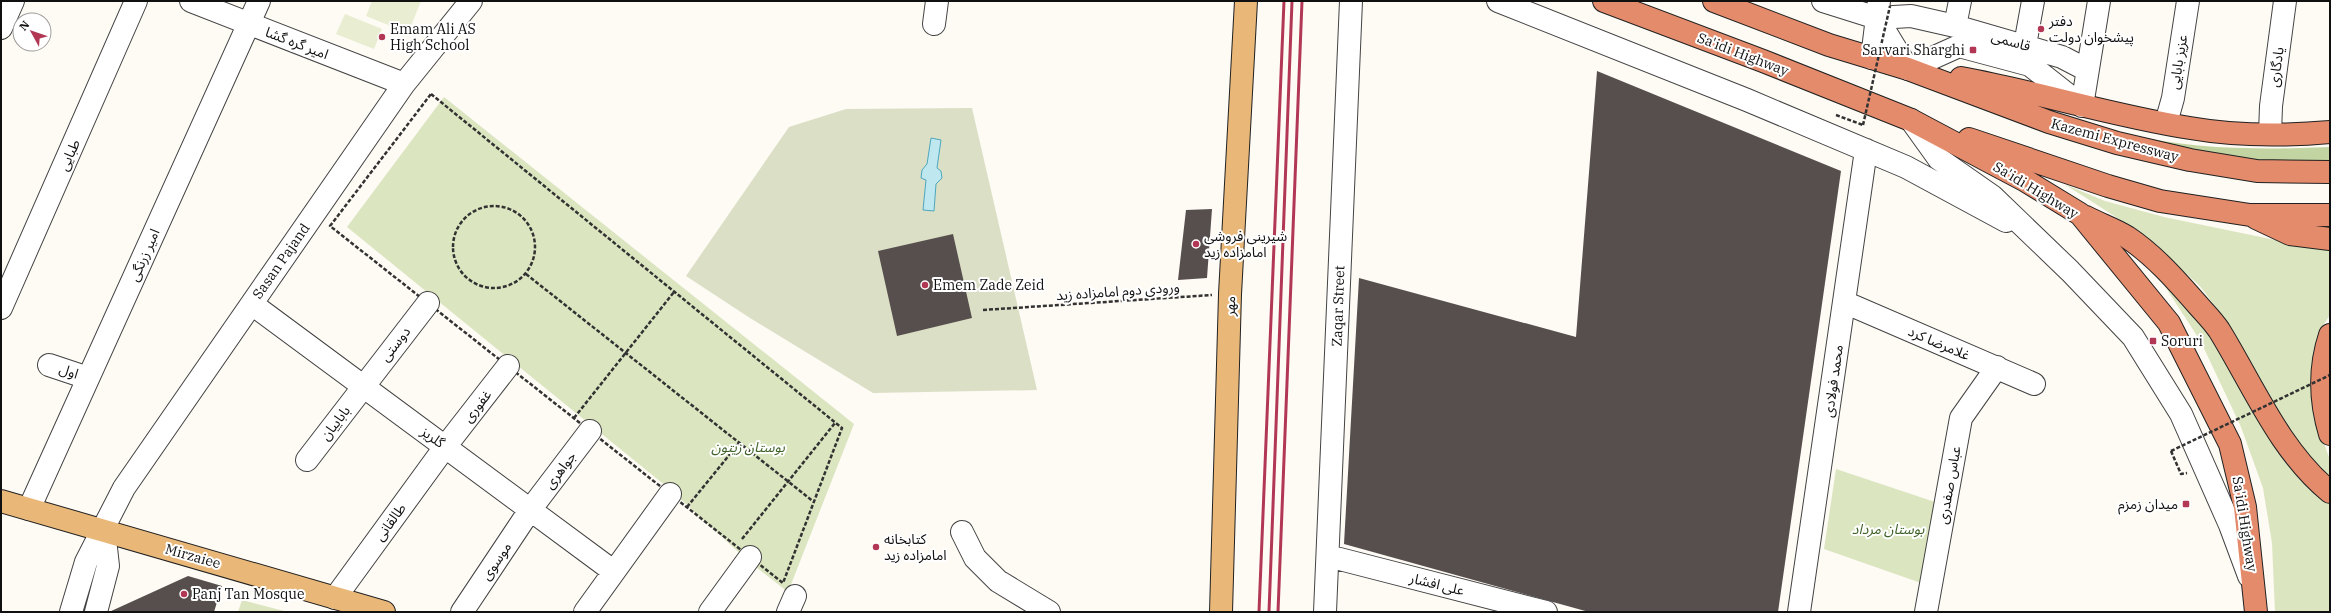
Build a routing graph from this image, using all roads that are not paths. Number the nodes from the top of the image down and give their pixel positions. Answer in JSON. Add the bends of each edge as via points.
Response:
{"nodes":[{"id":1,"x":13,"y":1,"type":"edge"},
{"id":2,"x":136,"y":1,"type":"edge"},
{"id":3,"x":191,"y":1,"type":"edge"},
{"id":4,"x":259,"y":1,"type":"edge"},
{"id":5,"x":471,"y":1,"type":"edge"},
{"id":6,"x":938,"y":1,"type":"edge"},
{"id":7,"x":1246,"y":1,"type":"edge"},
{"id":8,"x":1351,"y":1,"type":"edge"},
{"id":9,"x":1498,"y":1,"type":"edge"},
{"id":10,"x":1604,"y":1,"type":"edge"},
{"id":11,"x":1714,"y":1,"type":"edge"},
{"id":12,"x":1823,"y":1,"type":"edge"},
{"id":13,"x":1960,"y":1,"type":"edge"},
{"id":14,"x":2033,"y":1,"type":"edge"},
{"id":15,"x":2099,"y":1,"type":"edge"},
{"id":16,"x":2188,"y":1,"type":"edge"},
{"id":17,"x":2285,"y":1,"type":"edge"},
{"id":18,"x":1882,"y":8,"type":"edge"},
{"id":19,"x":934,"y":24,"type":"dead end"},
{"id":20,"x":249,"y":25,"type":"junction"},
{"id":21,"x":1956,"y":26,"type":"junction"},
{"id":22,"x":1,"y":28,"type":"edge"},
{"id":23,"x":2025,"y":45,"type":"junction"},
{"id":24,"x":1872,"y":58,"type":"junction"},
{"id":25,"x":1908,"y":69,"type":"junction"},
{"id":26,"x":2088,"y":70,"type":"junction"},
{"id":27,"x":404,"y":84,"type":"junction"},
{"id":28,"x":2082,"y":106,"type":"junction"},
{"id":29,"x":1911,"y":120,"type":"junction"},
{"id":30,"x":2166,"y":124,"type":"junction"},
{"id":31,"x":2330,"y":132,"type":"edge"},
{"id":32,"x":2270,"y":134,"type":"junction"},
{"id":33,"x":1866,"y":150,"type":"junction"},
{"id":34,"x":2330,"y":172,"type":"edge"},
{"id":35,"x":2080,"y":214,"type":"junction"},
{"id":36,"x":2250,"y":215,"type":"junction"},
{"id":37,"x":2330,"y":215,"type":"edge"},
{"id":38,"x":2330,"y":239,"type":"edge"},
{"id":39,"x":2041,"y":242,"type":"junction"},
{"id":40,"x":1844,"y":302,"type":"junction"},
{"id":41,"x":428,"y":303,"type":"road end"},
{"id":42,"x":252,"y":304,"type":"junction"},
{"id":43,"x":1,"y":308,"type":"edge"},
{"id":44,"x":2330,"y":335,"type":"edge"},
{"id":45,"x":49,"y":365,"type":"dead end"},
{"id":46,"x":508,"y":366,"type":"road end"},
{"id":47,"x":1997,"y":368,"type":"junction"},
{"id":48,"x":88,"y":378,"type":"junction"},
{"id":49,"x":2034,"y":384,"type":"dead end"},
{"id":50,"x":363,"y":386,"type":"junction"},
{"id":51,"x":590,"y":431,"type":"road end"},
{"id":52,"x":2330,"y":434,"type":"edge"},
{"id":53,"x":445,"y":447,"type":"junction"},
{"id":54,"x":307,"y":460,"type":"dead end"},
{"id":55,"x":2330,"y":492,"type":"edge"},
{"id":56,"x":678,"y":500,"type":"road end"},
{"id":57,"x":1,"y":501,"type":"edge"},
{"id":58,"x":29,"y":509,"type":"junction"},
{"id":59,"x":530,"y":510,"type":"junction"},
{"id":60,"x":104,"y":530,"type":"junction"},
{"id":61,"x":962,"y":532,"type":"dead end"},
{"id":62,"x":743,"y":552,"type":"road end"},
{"id":63,"x":1328,"y":556,"type":"junction"},
{"id":64,"x":613,"y":571,"type":"junction"},
{"id":65,"x":335,"y":598,"type":"junction"},
{"id":66,"x":2256,"y":603,"type":"edge"},
{"id":67,"x":71,"y":612,"type":"edge"},
{"id":68,"x":96,"y":612,"type":"edge"},
{"id":69,"x":384,"y":612,"type":"edge"},
{"id":70,"x":462,"y":612,"type":"edge"},
{"id":71,"x":585,"y":612,"type":"edge"},
{"id":72,"x":710,"y":612,"type":"edge"},
{"id":73,"x":1049,"y":612,"type":"edge"},
{"id":74,"x":1221,"y":612,"type":"edge"},
{"id":75,"x":1325,"y":612,"type":"edge"},
{"id":76,"x":1546,"y":612,"type":"edge"},
{"id":77,"x":1799,"y":612,"type":"edge"},
{"id":78,"x":1926,"y":612,"type":"edge"}],
"edges":[{"from":1,"to":22,"type":"street"},
{"from":2,"to":43,"type":"street","name":"طبایی"},
{"from":3,"to":20,"type":"street","name":"امیر گره گشا"},
{"from":4,"to":20,"type":"street","name":"امیر زرنگی"},
{"from":5,"to":27,"type":"street","name":"Sasan Pajand"},
{"from":6,"to":19,"type":"street"},
{"from":7,"to":74,"type":"main road","name":"مهر","via":[[1230,294]]},
{"from":8,"to":63,"type":"street","name":"Zaqar Street"},
{"from":9,"to":33,"type":"street"},
{"from":10,"to":29,"type":"highway","name":"Sa'idi Highway"},
{"from":11,"to":24,"type":"highway","via":[[1829,45]]},
{"from":12,"to":18,"type":"street"},
{"from":13,"to":21,"type":"street"},
{"from":14,"to":23,"type":"street"},
{"from":15,"to":26,"type":"street"},
{"from":16,"to":30,"type":"street","name":"عزیز بابایی","via":[[2173,98]]},
{"from":17,"to":32,"type":"street","name":"یادگاری","via":[[2271,106]]},
{"from":18,"to":21,"type":"street","name":"قاسمی"},
{"from":18,"to":24,"type":"street"},
{"from":18,"to":25,"type":"street"},
{"from":20,"to":27,"type":"street","name":"امیر گره گشا"},
{"from":20,"to":48,"type":"street","name":"امیر زرنگی"},
{"from":21,"to":23,"type":"street","name":"قاسمی"},
{"from":23,"to":26,"type":"street","name":"قاسمی","via":[[2062,57]]},
{"from":24,"to":25,"type":"highway"},
{"from":25,"to":28,"type":"highway","via":[[2019,88]]},
{"from":25,"to":28,"type":"street","via":[[1959,46],[2030,65]]},
{"from":25,"to":34,"type":"highway","name":"Kazemi Expressway","via":[[2049,122],[2117,143],[2190,160],[2257,171]]},
{"from":26,"to":28,"type":"street"},
{"from":27,"to":42,"type":"street","name":"Sasan Pajand"},
{"from":28,"to":30,"type":"highway"},
{"from":29,"to":35,"type":"highway","name":"Sa'idi Highway","via":[[2026,181]]},
{"from":29,"to":36,"type":"highway","via":[[2160,201]]},
{"from":29,"to":39,"type":"street","via":[[1939,159],[1992,196]]},
{"from":30,"to":32,"type":"highway","via":[[2257,135]]},
{"from":31,"to":32,"type":"highway"},
{"from":33,"to":39,"type":"street","via":[[1906,167],[1967,199]]},
{"from":33,"to":40,"type":"street","name":"محمد فولادی"},
{"from":35,"to":55,"type":"highway","via":[[2127,237],[2162,265],[2190,295],[2218,328],[2295,455]]},
{"from":35,"to":66,"type":"highway","name":"Sa'idi Highway","via":[[2169,323],[2230,444],[2245,507]]},
{"from":36,"to":37,"type":"highway"},
{"from":36,"to":38,"type":"highway","via":[[2290,234]]},
{"from":39,"to":66,"type":"street","via":[[2133,337],[2162,381],[2181,414],[2230,525]]},
{"from":40,"to":47,"type":"street","name":"غلامرضا کرد"},
{"from":40,"to":77,"type":"street","name":"محمد فولادی"},
{"from":41,"to":50,"type":"street","name":"دوستی"},
{"from":42,"to":50,"type":"street","name":"گلریز"},
{"from":42,"to":60,"type":"street","name":"Sasan Pajand","via":[[124,488]]},
{"from":44,"to":52,"type":"highway","via":[[2323,355],[2321,385],[2324,416]]},
{"from":45,"to":48,"type":"street","name":"اول"},
{"from":46,"to":53,"type":"street","name":"غفوری"},
{"from":47,"to":49,"type":"street","name":"غلامرضا کرد"},
{"from":47,"to":78,"type":"street","name":"عباس صفدری","via":[[1961,418]]},
{"from":48,"to":58,"type":"street","name":"امیر زرنگی"},
{"from":50,"to":53,"type":"street","name":"گلریز"},
{"from":50,"to":54,"type":"street","name":"باباییان"},
{"from":51,"to":59,"type":"street","name":"جواهری"},
{"from":53,"to":59,"type":"street","name":"گلریز"},
{"from":53,"to":65,"type":"street","name":"طالقانی"},
{"from":56,"to":64,"type":"street"},
{"from":57,"to":58,"type":"main road","name":"Mirzaiee"},
{"from":58,"to":60,"type":"main road","name":"Mirzaiee"},
{"from":59,"to":64,"type":"street","name":"گلریز"},
{"from":59,"to":70,"type":"street","name":"موسوی"},
{"from":60,"to":65,"type":"main road","name":"Mirzaiee"},
{"from":60,"to":67,"type":"street","name":"Sasan Pajand","via":[[86,562]]},
{"from":60,"to":68,"type":"street","via":[[108,566]]},
{"from":61,"to":73,"type":"street","via":[[975,558],[998,581]]},
{"from":62,"to":72,"type":"street"},
{"from":63,"to":75,"type":"street","name":"Zaqar Street"},
{"from":63,"to":76,"type":"street","name":"علی افشار"},
{"from":64,"to":71,"type":"street"},
{"from":65,"to":69,"type":"main road","name":"Mirzaiee"}]}
